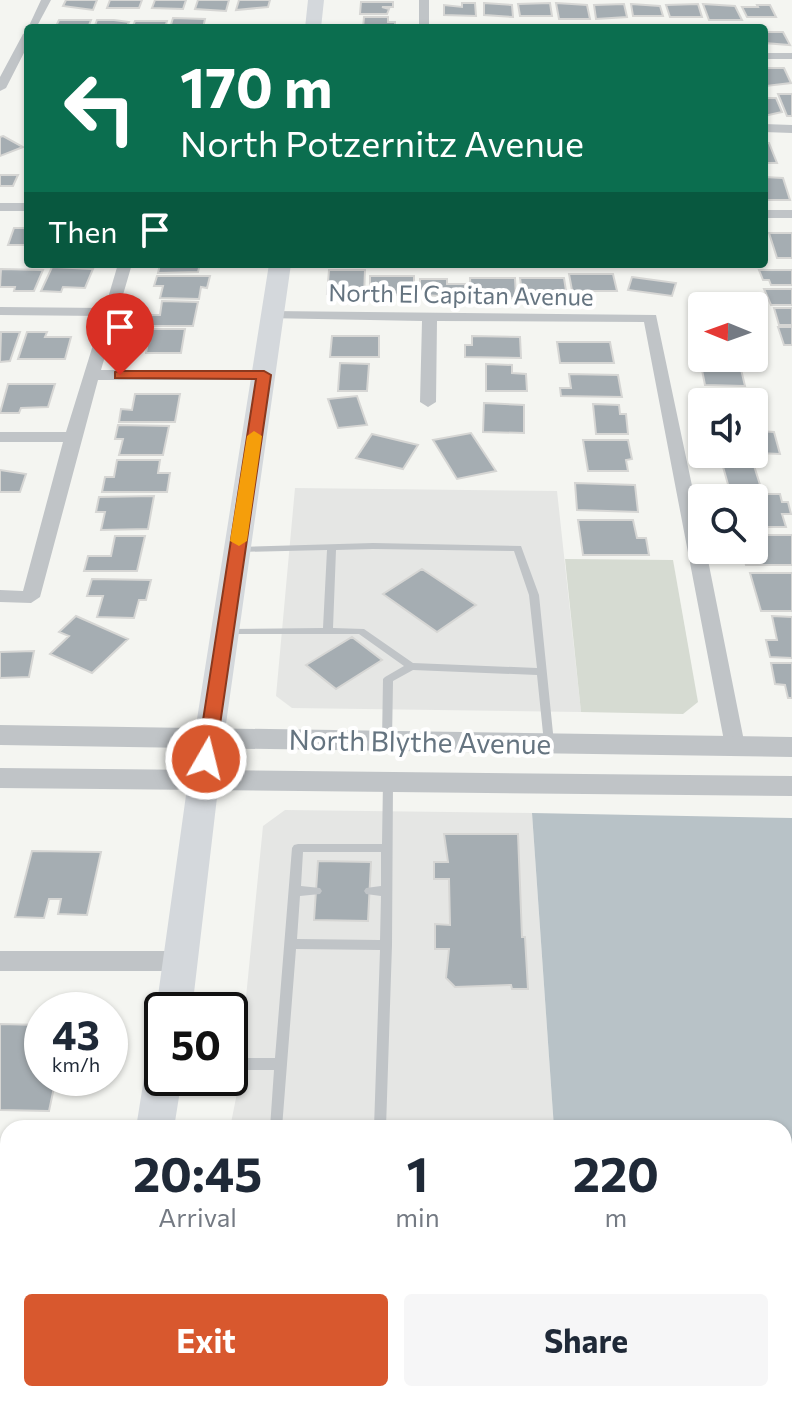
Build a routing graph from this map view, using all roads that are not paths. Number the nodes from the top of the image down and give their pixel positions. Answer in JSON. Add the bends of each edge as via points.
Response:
{"nodes":[{"id":1,"x":46,"y":0,"type":"edge"},
{"id":2,"x":316,"y":0,"type":"edge"},
{"id":3,"x":424,"y":0,"type":"edge"},
{"id":4,"x":33,"y":24,"type":"edge"},
{"id":5,"x":313,"y":24,"type":"edge"},
{"id":6,"x":424,"y":24,"type":"edge"},
{"id":7,"x":24,"y":45,"type":"edge"},
{"id":8,"x":768,"y":56,"type":"edge"},
{"id":9,"x":792,"y":56,"type":"edge"},
{"id":10,"x":0,"y":88,"type":"edge"},
{"id":11,"x":768,"y":129,"type":"edge"},
{"id":12,"x":791,"y":132,"type":"edge"},
{"id":13,"x":0,"y":207,"type":"edge"},
{"id":14,"x":24,"y":207,"type":"edge"},
{"id":15,"x":768,"y":214,"type":"edge"},
{"id":16,"x":792,"y":214,"type":"edge"},
{"id":17,"x":124,"y":268,"type":"edge"},
{"id":18,"x":279,"y":268,"type":"edge"},
{"id":19,"x":0,"y":311,"type":"edge"},
{"id":20,"x":111,"y":312,"type":"junction"},
{"id":21,"x":271,"y":315,"type":"junction"},
{"id":22,"x":430,"y":316,"type":"junction"},
{"id":23,"x":91,"y":375,"type":"junction"},
{"id":24,"x":264,"y":375,"type":"junction"},
{"id":25,"x":428,"y":402,"type":"dead end"},
{"id":26,"x":0,"y":437,"type":"edge"},
{"id":27,"x":73,"y":437,"type":"junction"},
{"id":28,"x":332,"y":547,"type":"junction"},
{"id":29,"x":237,"y":549,"type":"junction"},
{"id":30,"x":0,"y":596,"type":"edge"},
{"id":31,"x":328,"y":631,"type":"junction"},
{"id":32,"x":225,"y":632,"type":"junction"},
{"id":33,"x":411,"y":666,"type":"junction"},
{"id":34,"x":542,"y":672,"type":"junction"},
{"id":35,"x":0,"y":735,"type":"edge"},
{"id":36,"x":209,"y":738,"type":"junction"},
{"id":37,"x":387,"y":741,"type":"junction"},
{"id":38,"x":549,"y":743,"type":"junction"},
{"id":39,"x":735,"y":746,"type":"junction"},
{"id":40,"x":792,"y":747,"type":"edge"},
{"id":41,"x":0,"y":778,"type":"edge"},
{"id":42,"x":203,"y":779,"type":"junction"},
{"id":43,"x":388,"y":781,"type":"junction"},
{"id":44,"x":792,"y":786,"type":"edge"},
{"id":45,"x":387,"y":848,"type":"junction"},
{"id":46,"x":294,"y":891,"type":"junction"},
{"id":47,"x":316,"y":891,"type":"dead end"},
{"id":48,"x":370,"y":891,"type":"dead end"},
{"id":49,"x":386,"y":891,"type":"junction"},
{"id":50,"x":290,"y":944,"type":"junction"},
{"id":51,"x":386,"y":945,"type":"junction"},
{"id":52,"x":0,"y":961,"type":"edge"},
{"id":53,"x":181,"y":961,"type":"junction"},
{"id":54,"x":177,"y":992,"type":"edge"},
{"id":55,"x":248,"y":1064,"type":"edge"},
{"id":56,"x":281,"y":1064,"type":"junction"},
{"id":57,"x":160,"y":1096,"type":"edge"},
{"id":58,"x":156,"y":1120,"type":"edge"},
{"id":59,"x":277,"y":1120,"type":"edge"},
{"id":60,"x":380,"y":1120,"type":"edge"}],
"edges":[{"from":1,"to":4,"type":"street"},
{"from":2,"to":5,"type":"main road"},
{"from":3,"to":6,"type":"street"},
{"from":7,"to":10,"type":"street"},
{"from":8,"to":9,"type":"street"},
{"from":11,"to":12,"type":"street"},
{"from":13,"to":14,"type":"street"},
{"from":15,"to":16,"type":"street"},
{"from":17,"to":20,"type":"street"},
{"from":18,"to":21,"type":"main road"},
{"from":19,"to":20,"type":"street"},
{"from":20,"to":23,"type":"street"},
{"from":21,"to":22,"type":"street","name":"North El Capitan Avenue"},
{"from":21,"to":24,"type":"main road"},
{"from":22,"to":25,"type":"street"},
{"from":22,"to":39,"type":"street","name":"North El Capitan Avenue","via":[[651,318]]},
{"from":23,"to":24,"type":"street"},
{"from":23,"to":27,"type":"street"},
{"from":24,"to":29,"type":"main road"},
{"from":26,"to":27,"type":"street"},
{"from":27,"to":30,"type":"street","via":[[31,597]]},
{"from":28,"to":29,"type":"lane"},
{"from":28,"to":31,"type":"lane"},
{"from":28,"to":34,"type":"lane","via":[[518,548],[534,595]]},
{"from":29,"to":32,"type":"main road"},
{"from":31,"to":32,"type":"lane"},
{"from":31,"to":33,"type":"lane","via":[[361,631]]},
{"from":32,"to":36,"type":"main road"},
{"from":33,"to":34,"type":"lane"},
{"from":33,"to":37,"type":"lane","via":[[388,679]]},
{"from":34,"to":38,"type":"lane"},
{"from":35,"to":36,"type":"street","name":"North Blythe Avenue"},
{"from":36,"to":37,"type":"street","name":"North Blythe Avenue"},
{"from":36,"to":42,"type":"main road"},
{"from":37,"to":38,"type":"street","name":"North Blythe Avenue"},
{"from":38,"to":39,"type":"street","name":"North Blythe Avenue"},
{"from":39,"to":40,"type":"street","name":"North Blythe Avenue"},
{"from":41,"to":42,"type":"street","name":"North Blythe Avenue"},
{"from":42,"to":43,"type":"street","name":"North Blythe Avenue"},
{"from":42,"to":53,"type":"main road"},
{"from":43,"to":44,"type":"street","name":"North Blythe Avenue"},
{"from":43,"to":45,"type":"lane"},
{"from":45,"to":46,"type":"lane","via":[[298,848]]},
{"from":45,"to":49,"type":"lane"},
{"from":46,"to":47,"type":"lane"},
{"from":46,"to":50,"type":"lane"},
{"from":48,"to":49,"type":"lane"},
{"from":49,"to":51,"type":"lane"},
{"from":50,"to":51,"type":"lane"},
{"from":50,"to":56,"type":"lane"},
{"from":51,"to":60,"type":"lane"},
{"from":52,"to":53,"type":"street"},
{"from":53,"to":54,"type":"main road"},
{"from":55,"to":56,"type":"lane"},
{"from":56,"to":59,"type":"lane"},
{"from":57,"to":58,"type":"main road"}]}
